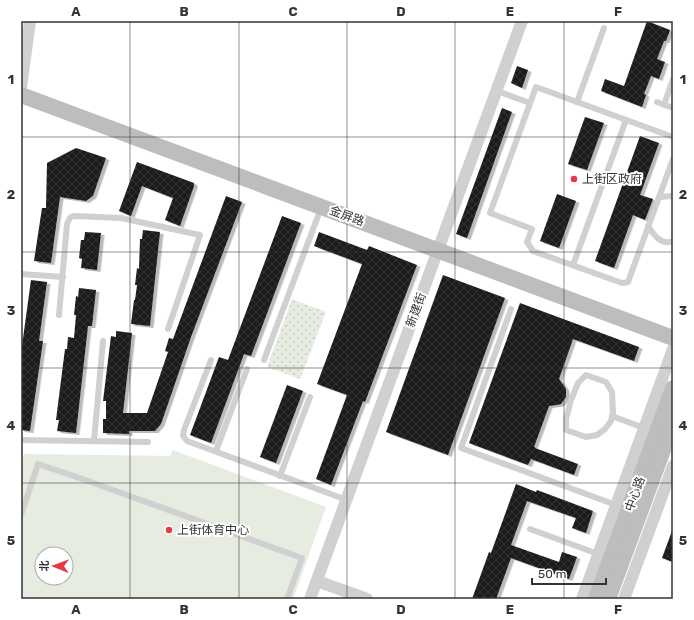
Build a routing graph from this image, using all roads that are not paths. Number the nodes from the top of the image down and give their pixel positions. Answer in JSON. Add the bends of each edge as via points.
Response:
{"nodes":[{"id":1,"x":30,"y":21,"type":"edge"},
{"id":2,"x":522,"y":21,"type":"edge"},
{"id":3,"x":604,"y":28,"type":"dead end"},
{"id":4,"x":673,"y":79,"type":"edge"},
{"id":5,"x":21,"y":88,"type":"edge"},
{"id":6,"x":497,"y":91,"type":"junction"},
{"id":7,"x":21,"y":95,"type":"edge"},
{"id":8,"x":577,"y":102,"type":"junction"},
{"id":9,"x":657,"y":102,"type":"dead end"},
{"id":10,"x":530,"y":103,"type":"junction"},
{"id":11,"x":664,"y":105,"type":"junction"},
{"id":12,"x":673,"y":108,"type":"edge"},
{"id":13,"x":626,"y":120,"type":"junction"},
{"id":14,"x":673,"y":137,"type":"edge"},
{"id":15,"x":673,"y":158,"type":"edge"},
{"id":16,"x":673,"y":196,"type":"edge"},
{"id":17,"x":659,"y":197,"type":"junction"},
{"id":18,"x":321,"y":206,"type":"junction"},
{"id":19,"x":648,"y":226,"type":"junction"},
{"id":20,"x":673,"y":241,"type":"edge"},
{"id":21,"x":438,"y":250,"type":"junction"},
{"id":22,"x":573,"y":265,"type":"junction"},
{"id":23,"x":21,"y":274,"type":"edge"},
{"id":24,"x":63,"y":277,"type":"junction"},
{"id":25,"x":511,"y":309,"type":"dead end"},
{"id":26,"x":59,"y":316,"type":"dead end"},
{"id":27,"x":168,"y":329,"type":"dead end"},
{"id":28,"x":673,"y":338,"type":"edge"},
{"id":29,"x":102,"y":341,"type":"dead end"},
{"id":30,"x":673,"y":349,"type":"edge"},
{"id":31,"x":211,"y":360,"type":"dead end"},
{"id":32,"x":264,"y":360,"type":"dead end"},
{"id":33,"x":247,"y":368,"type":"dead end"},
{"id":34,"x":673,"y":388,"type":"edge"},
{"id":35,"x":310,"y":397,"type":"dead end"},
{"id":36,"x":612,"y":416,"type":"junction"},
{"id":37,"x":673,"y":423,"type":"edge"},
{"id":38,"x":644,"y":428,"type":"junction"},
{"id":39,"x":21,"y":440,"type":"edge"},
{"id":40,"x":94,"y":441,"type":"junction"},
{"id":41,"x":148,"y":442,"type":"dead end"},
{"id":42,"x":216,"y":451,"type":"junction"},
{"id":43,"x":673,"y":466,"type":"edge"},
{"id":44,"x":280,"y":476,"type":"junction"},
{"id":45,"x":346,"y":500,"type":"junction"},
{"id":46,"x":616,"y":505,"type":"junction"},
{"id":47,"x":21,"y":515,"type":"edge"},
{"id":48,"x":530,"y":529,"type":"dead end"},
{"id":49,"x":598,"y":554,"type":"junction"},
{"id":50,"x":317,"y":581,"type":"junction"},
{"id":51,"x":287,"y":599,"type":"edge"},
{"id":52,"x":310,"y":599,"type":"edge"},
{"id":53,"x":366,"y":599,"type":"edge"},
{"id":54,"x":582,"y":599,"type":"edge"},
{"id":55,"x":596,"y":599,"type":"edge"},
{"id":56,"x":608,"y":599,"type":"edge"},
{"id":57,"x":624,"y":599,"type":"edge"}],
"edges":[{"from":1,"to":5,"type":"street"},
{"from":2,"to":6,"type":"street","name":"新建街"},
{"from":3,"to":8,"type":"lane"},
{"from":4,"to":11,"type":"lane"},
{"from":6,"to":10,"type":"lane"},
{"from":6,"to":21,"type":"street","name":"新建街"},
{"from":7,"to":18,"type":"street","name":"金屏路"},
{"from":8,"to":10,"type":"lane","via":[[536,87]]},
{"from":8,"to":13,"type":"lane"},
{"from":9,"to":11,"type":"lane"},
{"from":10,"to":22,"type":"lane","via":[[490,213],[532,228],[527,242],[533,251]]},
{"from":11,"to":12,"type":"lane"},
{"from":13,"to":14,"type":"lane"},
{"from":13,"to":22,"type":"lane"},
{"from":15,"to":17,"type":"lane"},
{"from":16,"to":17,"type":"lane"},
{"from":17,"to":19,"type":"lane"},
{"from":18,"to":21,"type":"street","name":"金屏路"},
{"from":18,"to":32,"type":"lane"},
{"from":19,"to":20,"type":"lane","via":[[660,240]]},
{"from":19,"to":22,"type":"lane","via":[[628,282],[622,283]]},
{"from":21,"to":28,"type":"street","name":"金屏路"},
{"from":21,"to":45,"type":"street","name":"新建街"},
{"from":23,"to":24,"type":"lane"},
{"from":24,"to":26,"type":"lane"},
{"from":24,"to":27,"type":"lane","via":[[68,224],[72,216],[121,218],[200,235]]},
{"from":25,"to":46,"type":"lane","via":[[461,448]]},
{"from":29,"to":40,"type":"lane"},
{"from":30,"to":38,"type":"street"},
{"from":31,"to":42,"type":"lane","via":[[183,436]]},
{"from":33,"to":42,"type":"lane"},
{"from":34,"to":55,"type":"street","name":"中心路"},
{"from":35,"to":44,"type":"lane"},
{"from":36,"to":36,"type":"lane","via":[[605,429],[597,435],[586,437],[566,430],[571,400],[578,383],[586,375],[606,382],[612,392]]},
{"from":36,"to":38,"type":"lane"},
{"from":37,"to":56,"type":"street","name":"中心路"},
{"from":38,"to":46,"type":"street"},
{"from":39,"to":40,"type":"lane"},
{"from":40,"to":41,"type":"lane"},
{"from":42,"to":44,"type":"lane"},
{"from":43,"to":57,"type":"street"},
{"from":44,"to":45,"type":"lane"},
{"from":45,"to":50,"type":"street","name":"新建街"},
{"from":46,"to":49,"type":"street"},
{"from":47,"to":51,"type":"lane","via":[[38,464],[302,558]]},
{"from":48,"to":49,"type":"lane"},
{"from":49,"to":54,"type":"street"},
{"from":50,"to":52,"type":"street","name":"新建街"},
{"from":50,"to":53,"type":"street"}]}
